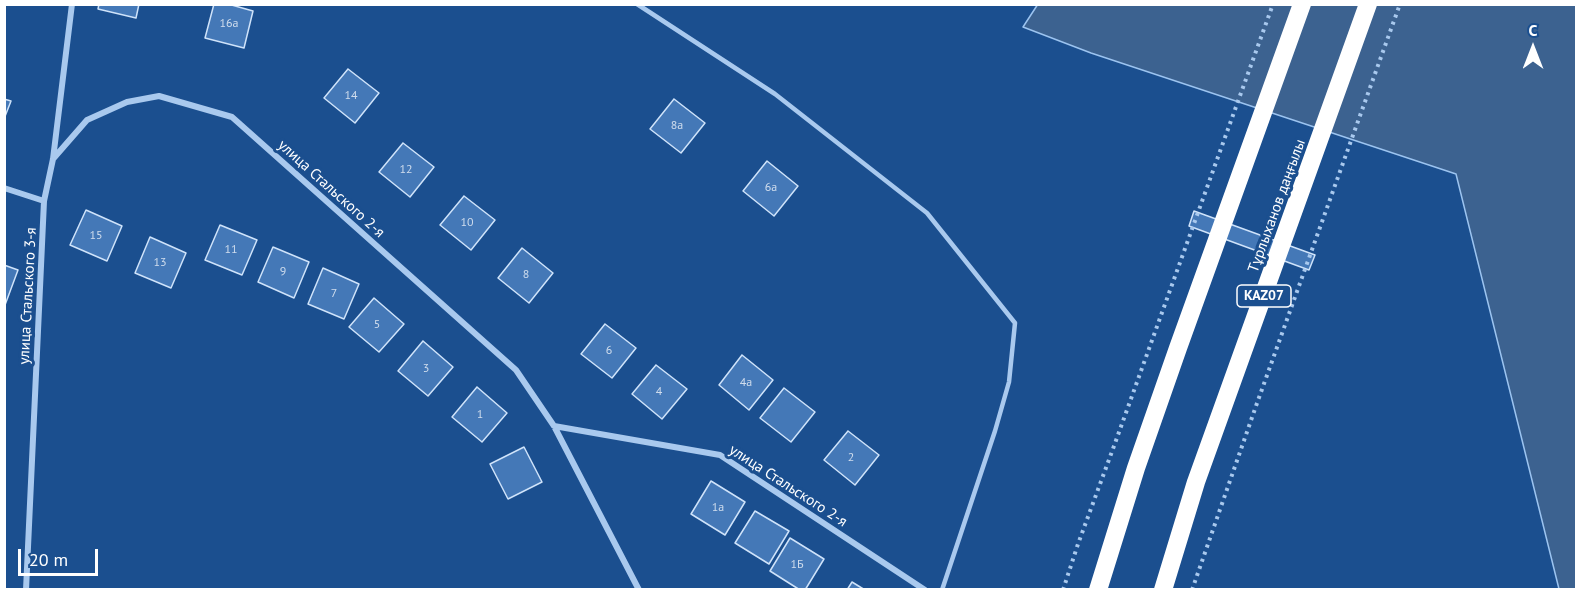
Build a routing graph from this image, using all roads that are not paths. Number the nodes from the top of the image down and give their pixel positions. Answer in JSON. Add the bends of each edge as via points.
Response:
{"nodes":[{"id":1,"x":72,"y":4,"type":"edge"},
{"id":2,"x":638,"y":4,"type":"edge"},
{"id":3,"x":1302,"y":4,"type":"edge"},
{"id":4,"x":1368,"y":4,"type":"edge"},
{"id":5,"x":53,"y":159,"type":"junction"},
{"id":6,"x":4,"y":188,"type":"edge"},
{"id":7,"x":44,"y":201,"type":"junction"},
{"id":8,"x":554,"y":426,"type":"junction"},
{"id":9,"x":26,"y":590,"type":"edge"},
{"id":10,"x":639,"y":590,"type":"edge"},
{"id":11,"x":925,"y":590,"type":"edge"},
{"id":12,"x":942,"y":590,"type":"edge"},
{"id":13,"x":1098,"y":590,"type":"edge"},
{"id":14,"x":1163,"y":590,"type":"edge"}],
"edges":[{"from":1,"to":5,"type":"street","name":"улица Стальского 3-я"},
{"from":2,"to":12,"type":"lane","via":[[775,94],[927,213],[1015,323],[1009,382]]},
{"from":3,"to":13,"type":"highway","via":[[1178,348]]},
{"from":4,"to":14,"type":"highway","name":"Тұрлыханов даңғылы","number":"KAZ07","via":[[1196,482]]},
{"from":5,"to":7,"type":"street","name":"улица Стальского 3-я"},
{"from":5,"to":8,"type":"street","name":"улица Стальского 2-я","via":[[87,120],[127,102],[159,96],[232,117],[516,370]]},
{"from":6,"to":7,"type":"street"},
{"from":7,"to":9,"type":"street","name":"улица Стальского 3-я"},
{"from":8,"to":10,"type":"street","name":"улица Стальского 2-я"},
{"from":8,"to":11,"type":"street","name":"улица Стальского 2-я","via":[[720,456]]}]}
